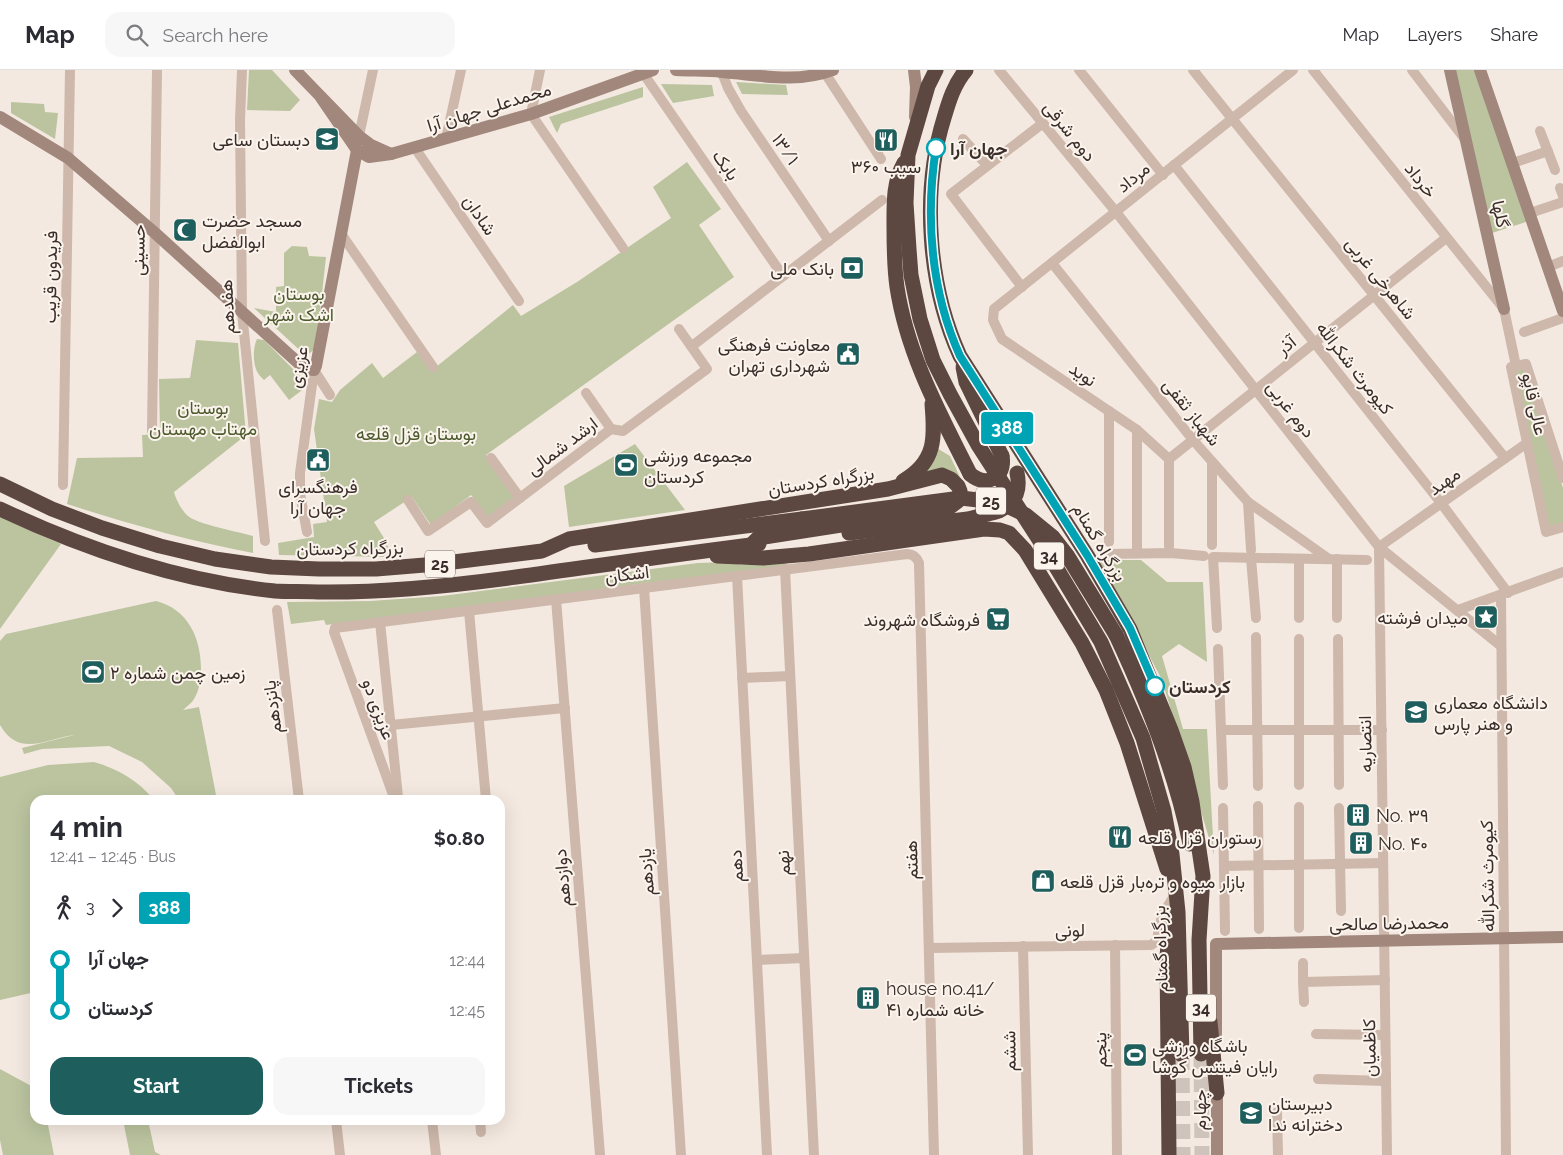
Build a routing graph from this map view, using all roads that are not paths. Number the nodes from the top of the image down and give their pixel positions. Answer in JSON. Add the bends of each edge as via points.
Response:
{"nodes":[{"id":1,"x":70,"y":70,"type":"edge"},
{"id":2,"x":157,"y":70,"type":"edge"},
{"id":3,"x":242,"y":70,"type":"edge"},
{"id":4,"x":295,"y":70,"type":"edge"},
{"id":5,"x":373,"y":70,"type":"edge"},
{"id":6,"x":461,"y":70,"type":"edge"},
{"id":7,"x":540,"y":70,"type":"edge"},
{"id":8,"x":676,"y":70,"type":"edge"},
{"id":9,"x":914,"y":70,"type":"edge"},
{"id":10,"x":936,"y":70,"type":"edge"},
{"id":11,"x":999,"y":70,"type":"edge"},
{"id":12,"x":1079,"y":70,"type":"edge"},
{"id":13,"x":1194,"y":70,"type":"edge"},
{"id":14,"x":1293,"y":70,"type":"edge"},
{"id":15,"x":1313,"y":70,"type":"edge"},
{"id":16,"x":1412,"y":70,"type":"edge"},
{"id":17,"x":1450,"y":70,"type":"edge"},
{"id":18,"x":1480,"y":70,"type":"edge"},
{"id":19,"x":648,"y":71,"type":"edge"},
{"id":20,"x":721,"y":71,"type":"edge"},
{"id":21,"x":829,"y":72,"type":"edge"},
{"id":22,"x":779,"y":74,"type":"edge"},
{"id":23,"x":961,"y":74,"type":"edge"},
{"id":24,"x":320,"y":96,"type":"junction"},
{"id":25,"x":531,"y":114,"type":"junction"},
{"id":26,"x":0,"y":117,"type":"edge"},
{"id":27,"x":1232,"y":118,"type":"junction"},
{"id":28,"x":1043,"y":123,"type":"junction"},
{"id":29,"x":915,"y":127,"type":"junction"},
{"id":30,"x":1540,"y":131,"type":"dead end"},
{"id":31,"x":359,"y":136,"type":"junction"},
{"id":32,"x":446,"y":139,"type":"junction"},
{"id":33,"x":963,"y":139,"type":"dead end"},
{"id":34,"x":1466,"y":141,"type":"junction"},
{"id":35,"x":415,"y":148,"type":"junction"},
{"id":36,"x":357,"y":150,"type":"junction"},
{"id":37,"x":1548,"y":150,"type":"junction"},
{"id":38,"x":391,"y":154,"type":"junction"},
{"id":39,"x":908,"y":155,"type":"junction"},
{"id":40,"x":68,"y":158,"type":"junction"},
{"id":41,"x":881,"y":159,"type":"dead end"},
{"id":42,"x":1513,"y":163,"type":"junction"},
{"id":43,"x":987,"y":165,"type":"junction"},
{"id":44,"x":1174,"y":165,"type":"junction"},
{"id":45,"x":1554,"y":170,"type":"dead end"},
{"id":46,"x":1162,"y":174,"type":"junction"},
{"id":47,"x":882,"y":200,"type":"dead end"},
{"id":48,"x":1563,"y":202,"type":"edge"},
{"id":49,"x":1116,"y":212,"type":"junction"},
{"id":50,"x":1530,"y":213,"type":"junction"},
{"id":51,"x":155,"y":233,"type":"junction"},
{"id":52,"x":342,"y":235,"type":"junction"},
{"id":53,"x":1446,"y":238,"type":"junction"},
{"id":54,"x":829,"y":241,"type":"junction"},
{"id":55,"x":623,"y":248,"type":"dead end"},
{"id":56,"x":1563,"y":261,"type":"edge"},
{"id":57,"x":1052,"y":263,"type":"junction"},
{"id":58,"x":1548,"y":266,"type":"junction"},
{"id":59,"x":784,"y":276,"type":"junction"},
{"id":60,"x":1022,"y":287,"type":"junction"},
{"id":61,"x":1374,"y":295,"type":"junction"},
{"id":62,"x":518,"y":301,"type":"dead end"},
{"id":63,"x":994,"y":309,"type":"joint"},
{"id":64,"x":1504,"y":309,"type":"junction"},
{"id":65,"x":1563,"y":311,"type":"edge"},
{"id":66,"x":242,"y":312,"type":"junction"},
{"id":67,"x":1563,"y":318,"type":"edge"},
{"id":68,"x":678,"y":330,"type":"dead end"},
{"id":69,"x":1524,"y":332,"type":"dead end"},
{"id":70,"x":1315,"y":342,"type":"junction"},
{"id":71,"x":692,"y":346,"type":"junction"},
{"id":72,"x":960,"y":356,"type":"junction"},
{"id":73,"x":1516,"y":366,"type":"junction"},
{"id":74,"x":433,"y":368,"type":"dead end"},
{"id":75,"x":314,"y":370,"type":"junction"},
{"id":76,"x":1256,"y":390,"type":"junction"},
{"id":77,"x":586,"y":393,"type":"dead end"},
{"id":78,"x":330,"y":394,"type":"dead end"},
{"id":79,"x":931,"y":395,"type":"junction"},
{"id":80,"x":1109,"y":411,"type":"junction"},
{"id":81,"x":611,"y":429,"type":"junction"},
{"id":82,"x":1137,"y":430,"type":"junction"},
{"id":83,"x":152,"y":431,"type":"dead end"},
{"id":84,"x":1193,"y":440,"type":"junction"},
{"id":85,"x":1527,"y":443,"type":"junction"},
{"id":86,"x":492,"y":458,"type":"dead end"},
{"id":87,"x":1169,"y":458,"type":"junction"},
{"id":88,"x":1505,"y":458,"type":"junction"},
{"id":89,"x":1212,"y":462,"type":"junction"},
{"id":90,"x":1563,"y":478,"type":"edge"},
{"id":91,"x":0,"y":484,"type":"edge"},
{"id":92,"x":63,"y":485,"type":"dead end"},
{"id":93,"x":888,"y":489,"type":"junction"},
{"id":94,"x":520,"y":498,"type":"junction"},
{"id":95,"x":408,"y":500,"type":"dead end"},
{"id":96,"x":1248,"y":502,"type":"junction"},
{"id":97,"x":1441,"y":503,"type":"junction"},
{"id":98,"x":0,"y":509,"type":"edge"},
{"id":99,"x":1563,"y":527,"type":"edge"},
{"id":100,"x":307,"y":532,"type":"dead end"},
{"id":101,"x":265,"y":541,"type":"dead end"},
{"id":102,"x":1109,"y":542,"type":"dead end"},
{"id":103,"x":751,"y":545,"type":"junction"},
{"id":104,"x":1212,"y":545,"type":"dead end"},
{"id":105,"x":1169,"y":546,"type":"dead end"},
{"id":106,"x":1379,"y":547,"type":"junction"},
{"id":107,"x":542,"y":551,"type":"junction"},
{"id":108,"x":1137,"y":552,"type":"junction"},
{"id":109,"x":690,"y":553,"type":"junction"},
{"id":110,"x":1109,"y":554,"type":"dead end"},
{"id":111,"x":1251,"y":554,"type":"junction"},
{"id":112,"x":1209,"y":556,"type":"junction"},
{"id":113,"x":1298,"y":559,"type":"junction"},
{"id":114,"x":1333,"y":559,"type":"junction"},
{"id":115,"x":1367,"y":560,"type":"dead end"},
{"id":116,"x":920,"y":563,"type":"joint"},
{"id":117,"x":785,"y":569,"type":"junction"},
{"id":118,"x":1563,"y":572,"type":"edge"},
{"id":119,"x":737,"y":576,"type":"junction"},
{"id":120,"x":644,"y":588,"type":"junction"},
{"id":121,"x":1504,"y":594,"type":"junction"},
{"id":122,"x":556,"y":599,"type":"junction"},
{"id":123,"x":277,"y":610,"type":"dead end"},
{"id":124,"x":469,"y":610,"type":"junction"},
{"id":125,"x":1458,"y":610,"type":"junction"},
{"id":126,"x":1256,"y":618,"type":"dead end"},
{"id":127,"x":1299,"y":618,"type":"dead end"},
{"id":128,"x":1337,"y":618,"type":"dead end"},
{"id":129,"x":380,"y":622,"type":"junction"},
{"id":130,"x":335,"y":628,"type":"joint"},
{"id":131,"x":1217,"y":628,"type":"dead end"},
{"id":132,"x":1256,"y":637,"type":"dead end"},
{"id":133,"x":1299,"y":639,"type":"dead end"},
{"id":134,"x":1338,"y":639,"type":"dead end"},
{"id":135,"x":1501,"y":646,"type":"junction"},
{"id":136,"x":1218,"y":649,"type":"dead end"},
{"id":137,"x":790,"y":676,"type":"junction"},
{"id":138,"x":742,"y":678,"type":"junction"},
{"id":139,"x":564,"y":708,"type":"junction"},
{"id":140,"x":478,"y":716,"type":"junction"},
{"id":141,"x":391,"y":724,"type":"junction"},
{"id":142,"x":1221,"y":730,"type":"junction"},
{"id":143,"x":1258,"y":730,"type":"junction"},
{"id":144,"x":1299,"y":730,"type":"junction"},
{"id":145,"x":1339,"y":730,"type":"junction"},
{"id":146,"x":1382,"y":730,"type":"junction"},
{"id":147,"x":1299,"y":785,"type":"dead end"},
{"id":148,"x":1339,"y":785,"type":"dead end"},
{"id":149,"x":1223,"y":786,"type":"dead end"},
{"id":150,"x":1258,"y":786,"type":"dead end"},
{"id":151,"x":298,"y":795,"type":"edge"},
{"id":152,"x":395,"y":795,"type":"edge"},
{"id":153,"x":397,"y":795,"type":"edge"},
{"id":154,"x":486,"y":795,"type":"edge"},
{"id":155,"x":1258,"y":806,"type":"dead end"},
{"id":156,"x":1299,"y":807,"type":"dead end"},
{"id":157,"x":1223,"y":808,"type":"dead end"},
{"id":158,"x":1339,"y":808,"type":"dead end"},
{"id":159,"x":1383,"y":863,"type":"junction"},
{"id":160,"x":1340,"y":864,"type":"junction"},
{"id":161,"x":1299,"y":865,"type":"junction"},
{"id":162,"x":1224,"y":866,"type":"junction"},
{"id":163,"x":1258,"y":866,"type":"junction"},
{"id":164,"x":1177,"y":898,"type":"junction"},
{"id":165,"x":1341,"y":912,"type":"dead end"},
{"id":166,"x":1300,"y":928,"type":"dead end"},
{"id":167,"x":1259,"y":929,"type":"dead end"},
{"id":168,"x":1225,"y":930,"type":"dead end"},
{"id":169,"x":1563,"y":937,"type":"edge"},
{"id":170,"x":1504,"y":938,"type":"junction"},
{"id":171,"x":1199,"y":940,"type":"junction"},
{"id":172,"x":1384,"y":940,"type":"junction"},
{"id":173,"x":1216,"y":944,"type":"joint"},
{"id":174,"x":1115,"y":945,"type":"junction"},
{"id":175,"x":1023,"y":946,"type":"junction"},
{"id":176,"x":929,"y":948,"type":"junction"},
{"id":177,"x":804,"y":958,"type":"junction"},
{"id":178,"x":757,"y":960,"type":"junction"},
{"id":179,"x":1200,"y":962,"type":"junction"},
{"id":180,"x":1303,"y":963,"type":"dead end"},
{"id":181,"x":1385,"y":980,"type":"junction"},
{"id":182,"x":1303,"y":982,"type":"junction"},
{"id":183,"x":1304,"y":1002,"type":"dead end"},
{"id":184,"x":1316,"y":1034,"type":"dead end"},
{"id":185,"x":1385,"y":1035,"type":"junction"},
{"id":186,"x":1201,"y":1054,"type":"tunnel mouth"},
{"id":187,"x":1182,"y":1055,"type":"tunnel mouth"},
{"id":188,"x":1318,"y":1079,"type":"dead end"},
{"id":189,"x":1386,"y":1081,"type":"junction"},
{"id":190,"x":1216,"y":1093,"type":"junction"},
{"id":191,"x":1277,"y":1112,"type":"dead end"},
{"id":192,"x":337,"y":1125,"type":"edge"},
{"id":193,"x":433,"y":1125,"type":"edge"},
{"id":194,"x":480,"y":1125,"type":"edge"},
{"id":195,"x":481,"y":1132,"type":"dead end"},
{"id":196,"x":340,"y":1155,"type":"edge"},
{"id":197,"x":436,"y":1155,"type":"edge"},
{"id":198,"x":600,"y":1155,"type":"edge"},
{"id":199,"x":681,"y":1155,"type":"edge"},
{"id":200,"x":767,"y":1155,"type":"edge"},
{"id":201,"x":814,"y":1155,"type":"edge"},
{"id":202,"x":934,"y":1155,"type":"edge"},
{"id":203,"x":1028,"y":1155,"type":"edge"},
{"id":204,"x":1117,"y":1155,"type":"edge"},
{"id":205,"x":1169,"y":1155,"type":"edge"},
{"id":206,"x":1217,"y":1155,"type":"edge"},
{"id":207,"x":1278,"y":1155,"type":"edge"},
{"id":208,"x":1388,"y":1155,"type":"edge"},
{"id":209,"x":1506,"y":1155,"type":"edge"}],
"edges":[{"from":1,"to":40,"type":"street","name":"فریدون قریب"},
{"from":2,"to":51,"type":"street","name":"حسینی"},
{"from":3,"to":66,"type":"street","name":"هفدهم"},
{"from":4,"to":24,"type":"street"},
{"from":5,"to":31,"type":"street"},
{"from":6,"to":32,"type":"street"},
{"from":7,"to":25,"type":"street"},
{"from":8,"to":20,"type":"street"},
{"from":9,"to":29,"type":"street"},
{"from":10,"to":29,"type":"highway","name":"بزرگراه گمنام","number":"34"},
{"from":11,"to":28,"type":"street","name":"دوم شرقی"},
{"from":12,"to":46,"type":"street"},
{"from":13,"to":27,"type":"street","name":"شاهرخی غربی"},
{"from":14,"to":27,"type":"street","name":"مرداد"},
{"from":15,"to":53,"type":"street","name":"خرداد"},
{"from":16,"to":34,"type":"street"},
{"from":17,"to":34,"type":"street","name":"گلها"},
{"from":18,"to":42,"type":"street"},
{"from":19,"to":25,"type":"street","name":"محمدعلی جهان آرا"},
{"from":19,"to":59,"type":"street","name":"بابک"},
{"from":20,"to":22,"type":"street"},
{"from":20,"to":54,"type":"street","name":"۱۳/۱","via":[[741,111]]},
{"from":21,"to":22,"type":"street","via":[[811,77]]},
{"from":21,"to":41,"type":"street"},
{"from":23,"to":72,"type":"highway","name":"بزرگراه گمنام","number":"34","via":[[938,135],[931,224],[938,286]]},
{"from":24,"to":31,"type":"street"},
{"from":24,"to":36,"type":"street"},
{"from":25,"to":32,"type":"street","name":"محمدعلی جهان آرا"},
{"from":25,"to":55,"type":"street"},
{"from":26,"to":40,"type":"street"},
{"from":27,"to":44,"type":"street","name":"مرداد"},
{"from":27,"to":61,"type":"street","name":"شاهرخی غربی"},
{"from":28,"to":43,"type":"street"},
{"from":28,"to":49,"type":"street","name":"دوم شرقی"},
{"from":29,"to":39,"type":"highway","name":"بزرگراه گمنام","number":"34"},
{"from":30,"to":37,"type":"street"},
{"from":31,"to":38,"type":"street","via":[[371,146]]},
{"from":32,"to":35,"type":"street","name":"محمدعلی جهان آرا"},
{"from":33,"to":43,"type":"street"},
{"from":34,"to":64,"type":"street","name":"گلها"},
{"from":35,"to":38,"type":"street","name":"محمدعلی جهان آرا"},
{"from":35,"to":62,"type":"street","name":"شادان"},
{"from":36,"to":38,"type":"street","name":"محمدعلی جهان آرا","via":[[369,157]]},
{"from":36,"to":52,"type":"street","name":"عزیزی"},
{"from":37,"to":42,"type":"street"},
{"from":37,"to":45,"type":"street"},
{"from":39,"to":79,"type":"highway","via":[[895,189],[894,260],[905,321]]},
{"from":39,"to":164,"type":"highway","name":"بزرگراه گمنام","number":"34","via":[[906,203],[911,276],[926,341],[978,445],[1101,642],[1143,738],[1164,811]]},
{"from":40,"to":51,"type":"street"},
{"from":40,"to":92,"type":"street","name":"فریدون قریب"},
{"from":42,"to":50,"type":"street"},
{"from":43,"to":60,"type":"street","via":[[951,194]]},
{"from":44,"to":46,"type":"street","name":"مرداد"},
{"from":44,"to":70,"type":"street","name":"کیومرث شکرالله"},
{"from":46,"to":49,"type":"street","name":"مرداد"},
{"from":47,"to":54,"type":"street"},
{"from":48,"to":50,"type":"street"},
{"from":49,"to":57,"type":"street","name":"مرداد"},
{"from":49,"to":76,"type":"street","name":"دوم غربی"},
{"from":50,"to":58,"type":"street"},
{"from":51,"to":66,"type":"street"},
{"from":51,"to":83,"type":"street","name":"حسینی"},
{"from":52,"to":74,"type":"street"},
{"from":52,"to":75,"type":"street","name":"عزیزی"},
{"from":53,"to":61,"type":"street","name":"آذر"},
{"from":53,"to":64,"type":"street","name":"خرداد"},
{"from":54,"to":59,"type":"street"},
{"from":56,"to":58,"type":"street"},
{"from":57,"to":60,"type":"street","name":"مرداد"},
{"from":57,"to":84,"type":"street","name":"شهباز ثقفی"},
{"from":58,"to":65,"type":"street"},
{"from":59,"to":71,"type":"street"},
{"from":60,"to":63,"type":"street","name":"مرداد"},
{"from":61,"to":70,"type":"street","name":"آذر"},
{"from":61,"to":88,"type":"street","name":"شاهرخی غربی"},
{"from":63,"to":80,"type":"street","name":"نوید","via":[[993,320],[1002,339]]},
{"from":64,"to":73,"type":"street","name":"گلها"},
{"from":66,"to":75,"type":"street","via":[[305,369]]},
{"from":66,"to":101,"type":"street","name":"هفدهم"},
{"from":67,"to":69,"type":"street"},
{"from":68,"to":71,"type":"street"},
{"from":70,"to":76,"type":"street","name":"آذر"},
{"from":70,"to":97,"type":"street","name":"کیومرث شکرالله"},
{"from":71,"to":81,"type":"street","name":"ارشد شمالی","via":[[707,369],[623,431]]},
{"from":72,"to":79,"type":"highway","bridge":true,"via":[[966,382],[1002,456],[1000,473],[991,480],[980,480],[970,474]]},
{"from":72,"to":103,"type":"highway","number":"25","bridge":true,"via":[[974,387],[1014,455],[1018,486],[1015,498],[1008,506],[968,519]]},
{"from":72,"to":171,"type":"highway","name":"بزرگراه گمنام","number":"34","via":[[1087,555],[1130,628],[1151,676],[1184,767],[1192,802],[1203,876]]},
{"from":73,"to":85,"type":"street","name":"عالی قاپو","via":[[1511,368]]},
{"from":73,"to":90,"type":"street","name":"عالی قاپو","via":[[1526,364]]},
{"from":75,"to":78,"type":"street"},
{"from":75,"to":100,"type":"street","name":"عزیزی","via":[[300,473]]},
{"from":76,"to":84,"type":"street","name":"آذر"},
{"from":76,"to":106,"type":"street","name":"دوم غربی"},
{"from":77,"to":81,"type":"street"},
{"from":79,"to":93,"type":"highway","via":[[934,437],[928,456],[917,471]]},
{"from":80,"to":82,"type":"street","name":"نوید"},
{"from":80,"to":102,"type":"street"},
{"from":81,"to":94,"type":"street","name":"ارشد شمالی"},
{"from":82,"to":87,"type":"street","name":"نوید"},
{"from":82,"to":108,"type":"street"},
{"from":84,"to":87,"type":"street","name":"آذر"},
{"from":84,"to":89,"type":"street","name":"شهباز ثقفی"},
{"from":85,"to":88,"type":"street","name":"مهبد"},
{"from":85,"to":99,"type":"street","name":"عالی قاپو","via":[[1546,532]]},
{"from":86,"to":94,"type":"street"},
{"from":87,"to":105,"type":"street"},
{"from":88,"to":97,"type":"street","name":"مهبد"},
{"from":89,"to":96,"type":"street","name":"شهباز ثقفی"},
{"from":89,"to":104,"type":"street"},
{"from":91,"to":107,"type":"highway","name":"بزرگراه کردستان","number":"25","via":[[52,509],[160,546],[215,559],[271,567],[376,569]]},
{"from":93,"to":103,"type":"highway","name":"بزرگراه کردستان","via":[[942,475],[955,482],[960,496],[955,504],[944,509],[758,538]]},
{"from":93,"to":107,"type":"highway","name":"بزرگراه کردستان","number":"25","via":[[569,539]]},
{"from":94,"to":95,"type":"street","name":"ارشد شمالی","via":[[487,523],[471,502],[428,531]]},
{"from":96,"to":111,"type":"street"},
{"from":96,"to":114,"type":"street","name":"شهباز ثقفی"},
{"from":97,"to":106,"type":"street","name":"مهبد"},
{"from":97,"to":121,"type":"street","name":"کیومرث شکرالله"},
{"from":98,"to":109,"type":"highway","number":"25","via":[[47,531],[147,566],[197,579],[277,591],[435,588]]},
{"from":103,"to":109,"type":"highway","number":"25"},
{"from":106,"to":125,"type":"street","name":"دوم غربی"},
{"from":106,"to":146,"type":"street","name":"انتصاریه"},
{"from":107,"to":171,"type":"highway","number":"25","bridge":true,"via":[[961,498],[995,502],[1026,515],[1054,537],[1067,555],[1116,635],[1140,687],[1182,810],[1194,867]]},
{"from":108,"to":110,"type":"street"},
{"from":108,"to":112,"type":"street"},
{"from":109,"to":164,"type":"highway","via":[[763,558],[993,528],[1009,533],[1025,550],[1056,599],[1106,690],[1127,743]]},
{"from":111,"to":112,"type":"street"},
{"from":111,"to":113,"type":"street"},
{"from":111,"to":126,"type":"street"},
{"from":112,"to":131,"type":"street"},
{"from":113,"to":114,"type":"street"},
{"from":113,"to":127,"type":"street"},
{"from":114,"to":115,"type":"street"},
{"from":114,"to":128,"type":"street"},
{"from":116,"to":117,"type":"street","name":"اشکان","via":[[907,554]]},
{"from":116,"to":176,"type":"street","name":"هفتم"},
{"from":117,"to":119,"type":"street","name":"اشکان"},
{"from":117,"to":137,"type":"street","name":"نهم"},
{"from":118,"to":121,"type":"street"},
{"from":119,"to":120,"type":"street","name":"اشکان"},
{"from":119,"to":138,"type":"street","name":"دهم"},
{"from":120,"to":122,"type":"street","name":"اشکان"},
{"from":120,"to":199,"type":"street","name":"یازدهم"},
{"from":121,"to":125,"type":"street"},
{"from":121,"to":135,"type":"street","name":"کیومرث شکرالله"},
{"from":122,"to":124,"type":"street","name":"اشکان"},
{"from":122,"to":139,"type":"street","name":"دوازدهم"},
{"from":123,"to":151,"type":"street","name":"پانزدهم"},
{"from":124,"to":129,"type":"street","name":"اشکان"},
{"from":124,"to":140,"type":"street"},
{"from":125,"to":135,"type":"street","name":"دوم غربی"},
{"from":129,"to":130,"type":"street","name":"اشکان"},
{"from":129,"to":141,"type":"street"},
{"from":130,"to":152,"type":"street","name":"عزیزی دو"},
{"from":132,"to":143,"type":"street"},
{"from":133,"to":144,"type":"street"},
{"from":134,"to":145,"type":"street"},
{"from":135,"to":170,"type":"street","name":"کیومرث شکرالله"},
{"from":136,"to":142,"type":"street"},
{"from":137,"to":138,"type":"street"},
{"from":137,"to":177,"type":"street","name":"نهم"},
{"from":138,"to":178,"type":"street","name":"دهم"},
{"from":139,"to":140,"type":"street"},
{"from":139,"to":198,"type":"street","name":"دوازدهم"},
{"from":140,"to":141,"type":"street"},
{"from":140,"to":154,"type":"street"},
{"from":141,"to":153,"type":"street"},
{"from":142,"to":143,"type":"street"},
{"from":142,"to":149,"type":"street"},
{"from":143,"to":144,"type":"street"},
{"from":143,"to":150,"type":"street"},
{"from":144,"to":145,"type":"street"},
{"from":144,"to":147,"type":"street"},
{"from":145,"to":146,"type":"street"},
{"from":145,"to":148,"type":"street"},
{"from":146,"to":159,"type":"street","name":"انتصاریه"},
{"from":155,"to":163,"type":"street"},
{"from":156,"to":161,"type":"street"},
{"from":157,"to":162,"type":"street"},
{"from":158,"to":160,"type":"street"},
{"from":159,"to":160,"type":"street"},
{"from":159,"to":172,"type":"street","name":"انتصاریه"},
{"from":160,"to":161,"type":"street"},
{"from":160,"to":165,"type":"street"},
{"from":161,"to":163,"type":"street"},
{"from":161,"to":166,"type":"street"},
{"from":162,"to":163,"type":"street"},
{"from":162,"to":168,"type":"street"},
{"from":163,"to":167,"type":"street"},
{"from":164,"to":174,"type":"street","name":"لونی","via":[[1160,919],[1154,944]]},
{"from":164,"to":187,"type":"highway","name":"بزرگراه گمنام","number":"34"},
{"from":164,"to":205,"type":"highway","via":[[1169,930],[1167,957]]},
{"from":169,"to":170,"type":"street","name":"محمدرضا صالحی"},
{"from":170,"to":172,"type":"street","name":"محمدرضا صالحی"},
{"from":170,"to":209,"type":"street","name":"کیومرث شکرالله"},
{"from":171,"to":179,"type":"highway","name":"بزرگراه گمنام","number":"34"},
{"from":172,"to":173,"type":"street","name":"محمدرضا صالحی"},
{"from":172,"to":181,"type":"street","name":"کاظمیان"},
{"from":173,"to":190,"type":"street","name":"چهارم"},
{"from":174,"to":175,"type":"street","name":"لونی"},
{"from":174,"to":204,"type":"street","name":"پنجم"},
{"from":175,"to":176,"type":"street","name":"لونی"},
{"from":175,"to":203,"type":"street","name":"ششم"},
{"from":176,"to":202,"type":"street","name":"هفتم"},
{"from":177,"to":178,"type":"street"},
{"from":177,"to":201,"type":"street","name":"نهم"},
{"from":178,"to":200,"type":"street","name":"دهم"},
{"from":179,"to":186,"type":"highway","name":"بزرگراه گمنام","number":"34"},
{"from":179,"to":190,"type":"highway","via":[[1208,992]]},
{"from":180,"to":182,"type":"street"},
{"from":181,"to":182,"type":"street"},
{"from":181,"to":185,"type":"street","name":"کاظمیان"},
{"from":182,"to":183,"type":"street"},
{"from":184,"to":185,"type":"street"},
{"from":185,"to":189,"type":"street","name":"کاظمیان"},
{"from":188,"to":189,"type":"street"},
{"from":189,"to":208,"type":"street","name":"کاظمیان"},
{"from":190,"to":206,"type":"street","name":"چهارم"},
{"from":191,"to":207,"type":"street"},
{"from":192,"to":196,"type":"street"},
{"from":193,"to":197,"type":"street"},
{"from":194,"to":195,"type":"street"}]}
